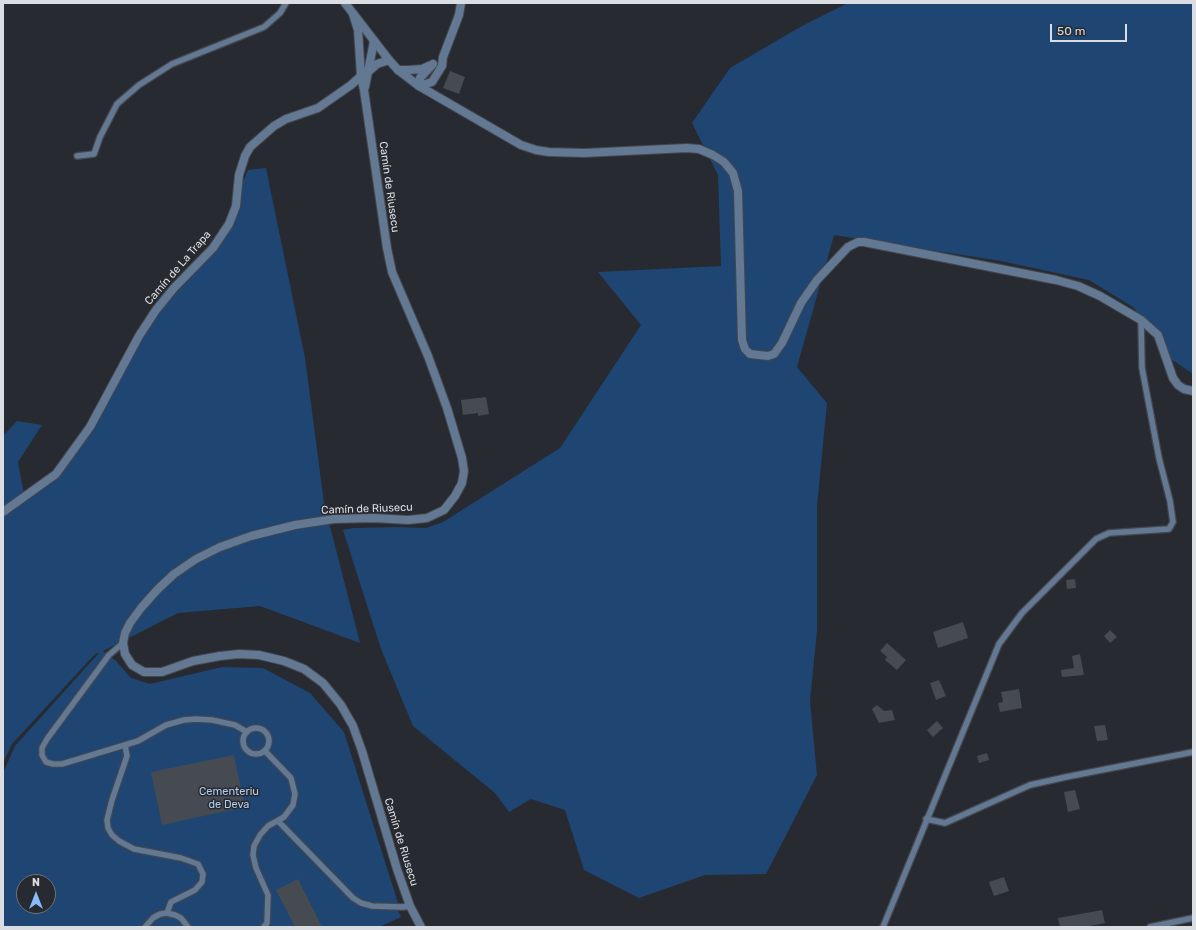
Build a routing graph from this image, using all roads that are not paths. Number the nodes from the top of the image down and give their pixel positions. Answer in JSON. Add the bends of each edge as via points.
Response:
{"nodes":[{"id":1,"x":286,"y":3,"type":"edge"},
{"id":2,"x":345,"y":3,"type":"edge"},
{"id":3,"x":461,"y":3,"type":"edge"},
{"id":4,"x":353,"y":14,"type":"junction"},
{"id":5,"x":374,"y":40,"type":"junction"},
{"id":6,"x":444,"y":57,"type":"junction"},
{"id":7,"x":360,"y":59,"type":"junction"},
{"id":8,"x":389,"y":60,"type":"junction"},
{"id":9,"x":433,"y":64,"type":"junction"},
{"id":10,"x":398,"y":70,"type":"junction"},
{"id":11,"x":368,"y":72,"type":"junction"},
{"id":12,"x":361,"y":76,"type":"junction"},
{"id":13,"x":419,"y":86,"type":"junction"},
{"id":14,"x":364,"y":90,"type":"junction"},
{"id":15,"x":77,"y":156,"type":"dead end"},
{"id":16,"x":1141,"y":320,"type":"junction"},
{"id":17,"x":1193,"y":391,"type":"edge"},
{"id":18,"x":3,"y":512,"type":"edge"},
{"id":19,"x":123,"y":642,"type":"junction"},
{"id":20,"x":246,"y":732,"type":"junction"},
{"id":21,"x":125,"y":745,"type":"junction"},
{"id":22,"x":265,"y":751,"type":"junction"},
{"id":23,"x":1193,"y":752,"type":"edge"},
{"id":24,"x":926,"y":819,"type":"junction"},
{"id":25,"x":278,"y":821,"type":"junction"},
{"id":26,"x":410,"y":906,"type":"junction"},
{"id":27,"x":167,"y":913,"type":"junction"},
{"id":28,"x":1193,"y":918,"type":"edge"},
{"id":29,"x":146,"y":927,"type":"edge"},
{"id":30,"x":188,"y":927,"type":"edge"},
{"id":31,"x":264,"y":927,"type":"edge"},
{"id":32,"x":421,"y":927,"type":"edge"},
{"id":33,"x":883,"y":927,"type":"edge"},
{"id":34,"x":1150,"y":927,"type":"edge"}],
"edges":[{"from":1,"to":15,"type":"lane","via":[[280,13],[264,27],[172,64],[139,85],[117,104],[100,136],[94,154]]},
{"from":2,"to":4,"type":"street"},
{"from":3,"to":6,"type":"street"},
{"from":4,"to":5,"type":"street"},
{"from":4,"to":7,"type":"street","name":"Camín de Riusecu","via":[[358,30]]},
{"from":5,"to":7,"type":"street","via":[[363,48]]},
{"from":5,"to":8,"type":"street"},
{"from":5,"to":11,"type":"street","name":"Camín de Riusecu"},
{"from":6,"to":9,"type":"street"},
{"from":6,"to":13,"type":"street","via":[[442,66],[432,82]]},
{"from":7,"to":12,"type":"street","name":"Camín de Riusecu"},
{"from":8,"to":10,"type":"street"},
{"from":8,"to":11,"type":"street","via":[[377,64]]},
{"from":9,"to":10,"type":"street","via":[[422,69]]},
{"from":9,"to":13,"type":"street","via":[[420,78]]},
{"from":10,"to":13,"type":"street"},
{"from":11,"to":14,"type":"street","name":"Camín de Riusecu"},
{"from":12,"to":14,"type":"street","name":"Camín de Riusecu"},
{"from":12,"to":18,"type":"street","name":"Camín de La Trapa","via":[[318,108],[274,126],[250,147],[239,175],[236,206],[229,224],[213,248],[156,310],[139,336],[90,427],[56,474]]},
{"from":13,"to":16,"type":"street","via":[[521,145],[536,150],[584,153],[687,148],[699,149],[724,162],[733,173],[738,191],[742,340],[750,354],[774,354],[801,303],[817,280],[848,247],[858,242],[1078,286]]},
{"from":14,"to":19,"type":"street","name":"Camín de Riusecu","via":[[392,272],[447,408],[462,458],[462,483],[444,510],[427,518],[334,519],[295,524],[251,536],[196,558],[174,574],[141,608],[130,623]]},
{"from":16,"to":17,"type":"street","via":[[1158,335],[1173,378],[1178,385]]},
{"from":16,"to":24,"type":"lane","via":[[1142,368],[1173,522],[1169,529],[1110,534],[1096,539],[1022,613],[999,644]]},
{"from":19,"to":21,"type":"lane","via":[[109,655],[47,739],[42,748],[42,755],[46,762],[62,764]]},
{"from":19,"to":26,"type":"street","name":"Camín de Riusecu","via":[[125,654],[132,665],[144,672],[162,672],[193,661],[220,656],[258,655],[304,669],[323,683],[341,705],[353,726]]},
{"from":20,"to":21,"type":"lane","via":[[235,725],[212,720],[184,720],[166,725],[138,741]]},
{"from":20,"to":22,"type":"lane","via":[[243,743],[246,751],[258,754]]},
{"from":20,"to":22,"type":"lane","via":[[255,728],[267,734],[269,743]]},
{"from":21,"to":27,"type":"lane","via":[[127,756],[107,820],[112,835],[134,849],[198,864],[202,874],[202,882],[195,890],[171,902]]},
{"from":22,"to":25,"type":"lane","via":[[291,778],[295,794],[293,805]]},
{"from":23,"to":24,"type":"lane","via":[[1030,785],[945,823]]},
{"from":24,"to":33,"type":"lane"},
{"from":25,"to":26,"type":"lane","via":[[353,898],[372,906]]},
{"from":25,"to":31,"type":"lane","via":[[268,826],[254,846],[256,868],[268,895],[267,922]]},
{"from":26,"to":32,"type":"street","name":"Camín de Riusecu"},
{"from":27,"to":29,"type":"lane","via":[[153,918]]},
{"from":27,"to":30,"type":"lane","via":[[181,918]]},
{"from":28,"to":34,"type":"lane"}]}
